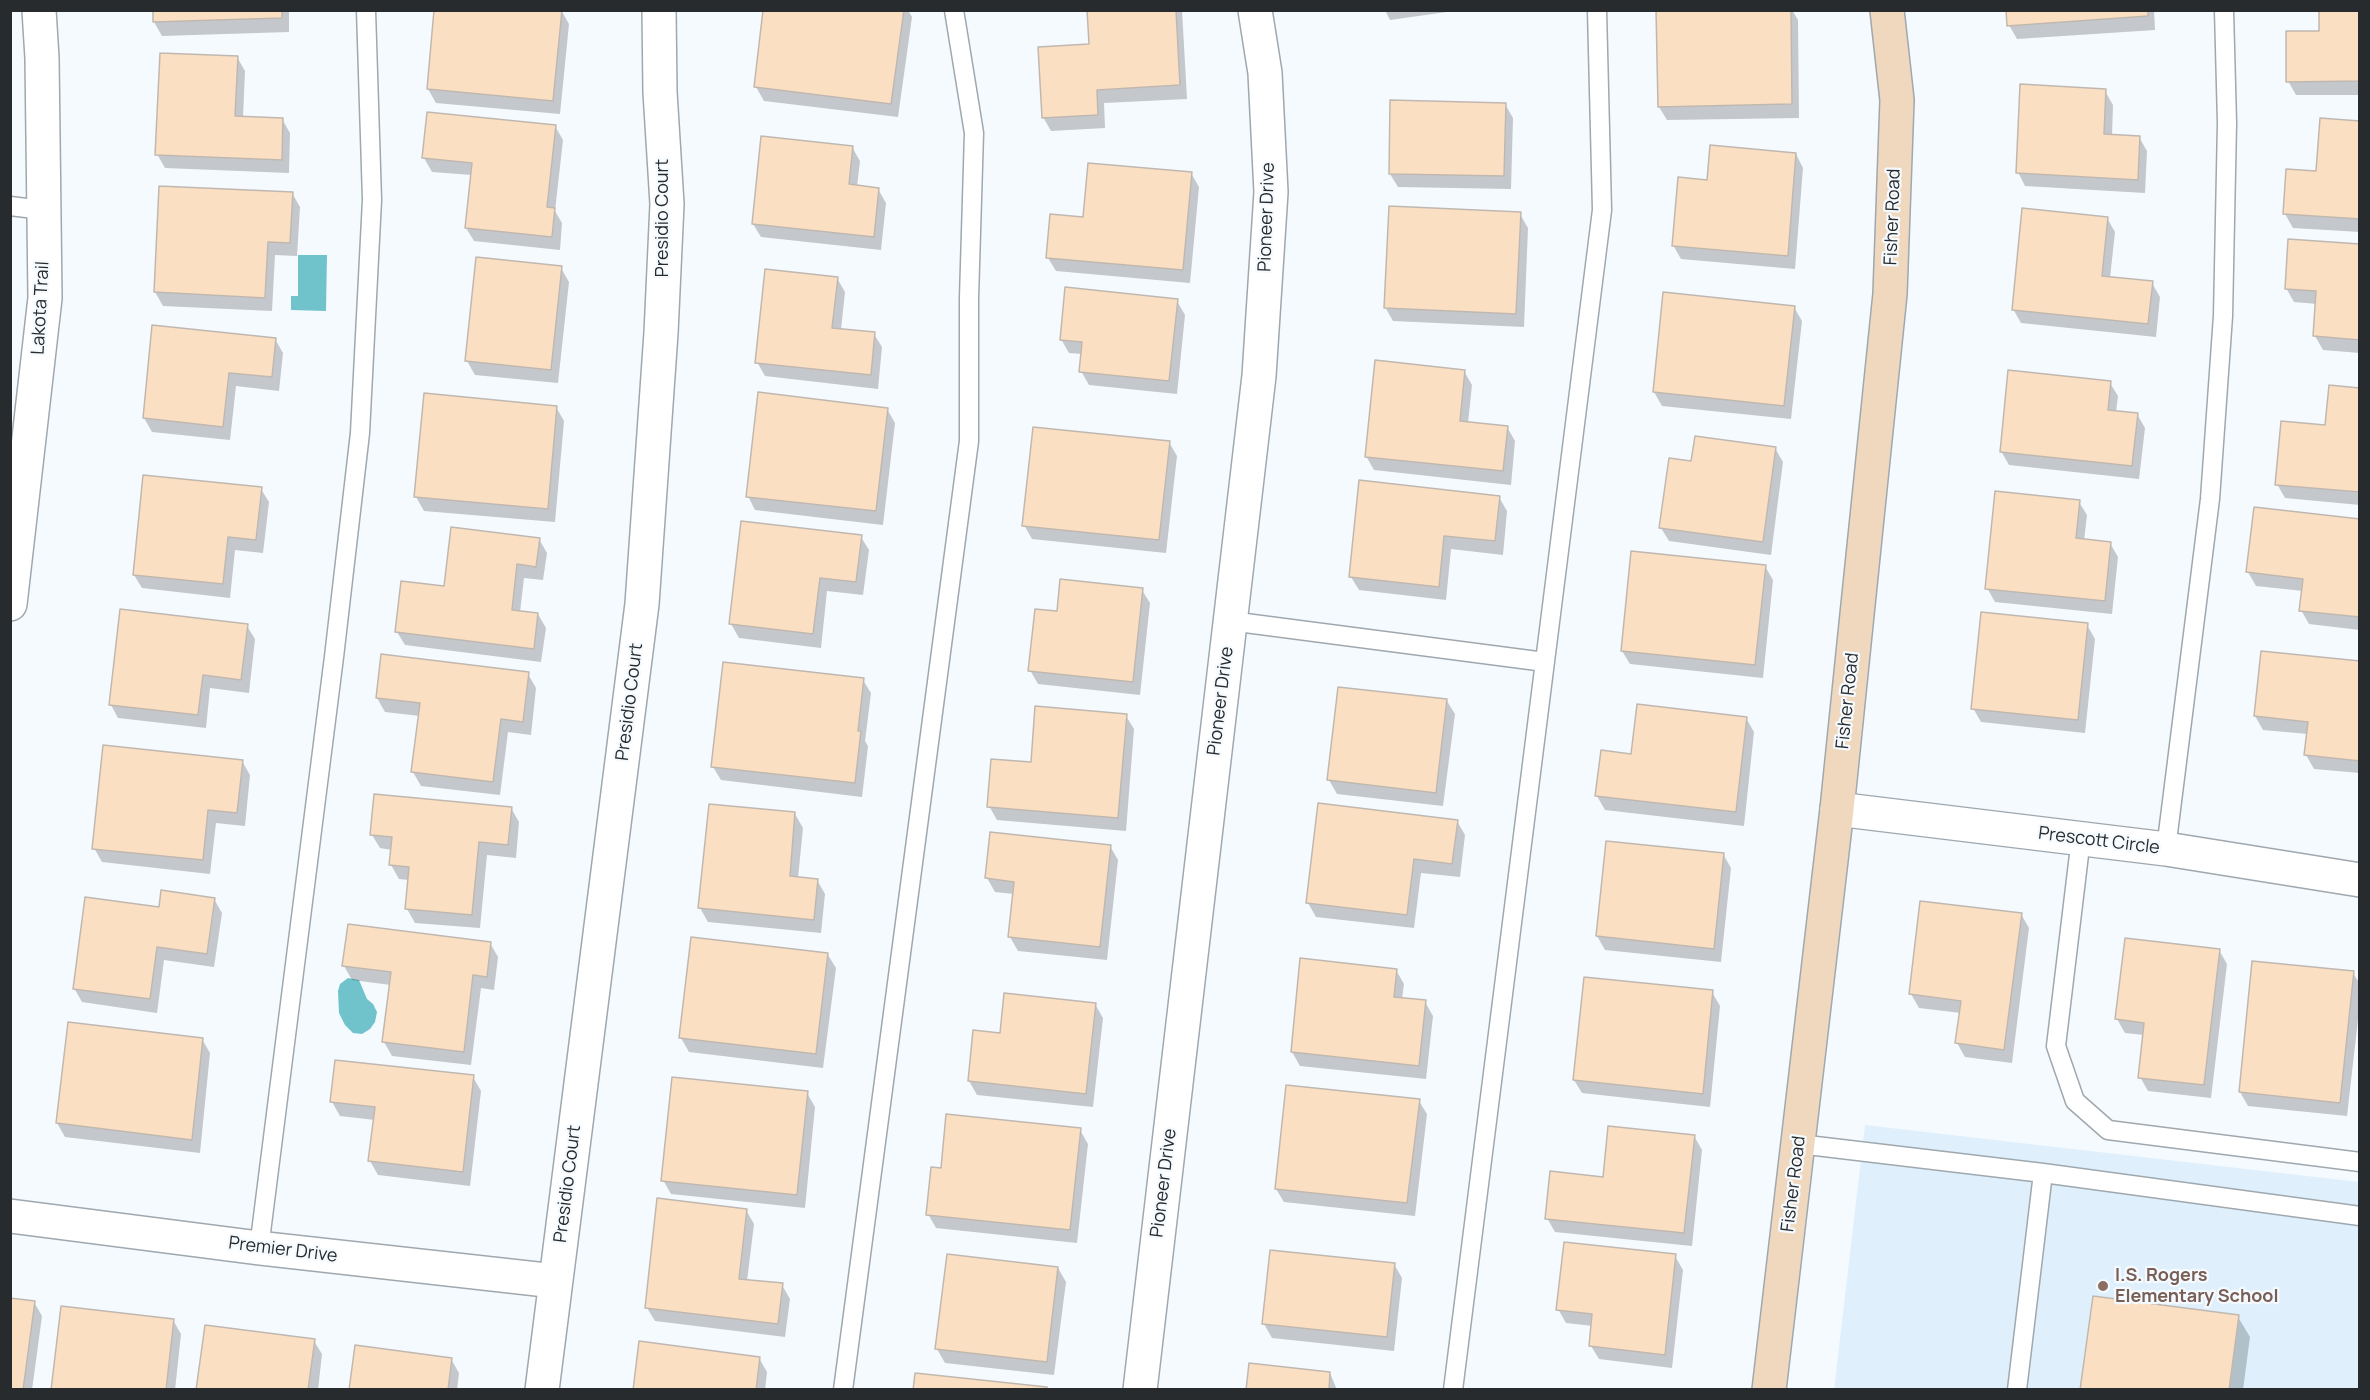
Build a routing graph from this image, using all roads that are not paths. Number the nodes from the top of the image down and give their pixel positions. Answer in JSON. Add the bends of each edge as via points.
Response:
{"nodes":[{"id":1,"x":39,"y":10,"type":"edge"},
{"id":2,"x":366,"y":10,"type":"edge"},
{"id":3,"x":659,"y":10,"type":"edge"},
{"id":4,"x":954,"y":10,"type":"edge"},
{"id":5,"x":1255,"y":10,"type":"edge"},
{"id":6,"x":1597,"y":10,"type":"edge"},
{"id":7,"x":1887,"y":10,"type":"edge"},
{"id":8,"x":2224,"y":10,"type":"edge"},
{"id":9,"x":10,"y":206,"type":"edge"},
{"id":10,"x":43,"y":210,"type":"junction"},
{"id":11,"x":14,"y":550,"type":"edge"},
{"id":12,"x":10,"y":604,"type":"edge"},
{"id":13,"x":1230,"y":621,"type":"junction"},
{"id":14,"x":1545,"y":662,"type":"junction"},
{"id":15,"x":1837,"y":809,"type":"junction"},
{"id":16,"x":2081,"y":838,"type":"junction"},
{"id":17,"x":2166,"y":849,"type":"junction"},
{"id":18,"x":2360,"y":879,"type":"edge"},
{"id":19,"x":1799,"y":1144,"type":"junction"},
{"id":20,"x":2360,"y":1162,"type":"edge"},
{"id":21,"x":2043,"y":1173,"type":"junction"},
{"id":22,"x":10,"y":1216,"type":"edge"},
{"id":23,"x":2360,"y":1216,"type":"edge"},
{"id":24,"x":259,"y":1248,"type":"junction"},
{"id":25,"x":555,"y":1281,"type":"junction"},
{"id":26,"x":542,"y":1389,"type":"edge"},
{"id":27,"x":843,"y":1389,"type":"edge"},
{"id":28,"x":1140,"y":1389,"type":"edge"},
{"id":29,"x":1453,"y":1389,"type":"edge"},
{"id":30,"x":1769,"y":1389,"type":"edge"},
{"id":31,"x":2017,"y":1389,"type":"edge"}],
"edges":[{"from":1,"to":10,"type":"street","name":"Lakota Trail"},
{"from":2,"to":24,"type":"lane","via":[[372,200],[360,433]]},
{"from":3,"to":25,"type":"street","name":"Presidio Court","via":[[667,204],[642,604]]},
{"from":4,"to":27,"type":"lane","via":[[974,133],[969,441]]},
{"from":5,"to":13,"type":"street","name":"Pioneer Drive","via":[[1265,73],[1270,192],[1259,376]]},
{"from":6,"to":14,"type":"lane","via":[[1602,210]]},
{"from":7,"to":15,"type":"street","name":"Fisher Road","via":[[1898,100],[1890,294]]},
{"from":8,"to":17,"type":"lane","via":[[2227,123],[2223,316],[2210,500]]},
{"from":9,"to":10,"type":"lane"},
{"from":10,"to":11,"type":"street","name":"Lakota Trail","via":[[45,298]]},
{"from":11,"to":12,"type":"street","name":"Lakota Trail"},
{"from":13,"to":14,"type":"lane"},
{"from":13,"to":28,"type":"street","name":"Pioneer Drive"},
{"from":14,"to":29,"type":"lane"},
{"from":15,"to":16,"type":"street","name":"Prescott Circle"},
{"from":15,"to":19,"type":"street","name":"Fisher Road"},
{"from":16,"to":17,"type":"street","name":"Prescott Circle"},
{"from":16,"to":20,"type":"lane","via":[[2056,1046],[2074,1101],[2108,1130]]},
{"from":17,"to":18,"type":"street","name":"Prescott Circle"},
{"from":19,"to":21,"type":"lane"},
{"from":19,"to":30,"type":"street","name":"Fisher Road"},
{"from":21,"to":23,"type":"lane"},
{"from":21,"to":31,"type":"lane"},
{"from":22,"to":24,"type":"street","name":"Premier Drive"},
{"from":24,"to":25,"type":"street","name":"Premier Drive"},
{"from":25,"to":26,"type":"street","name":"Presidio Court"}]}
